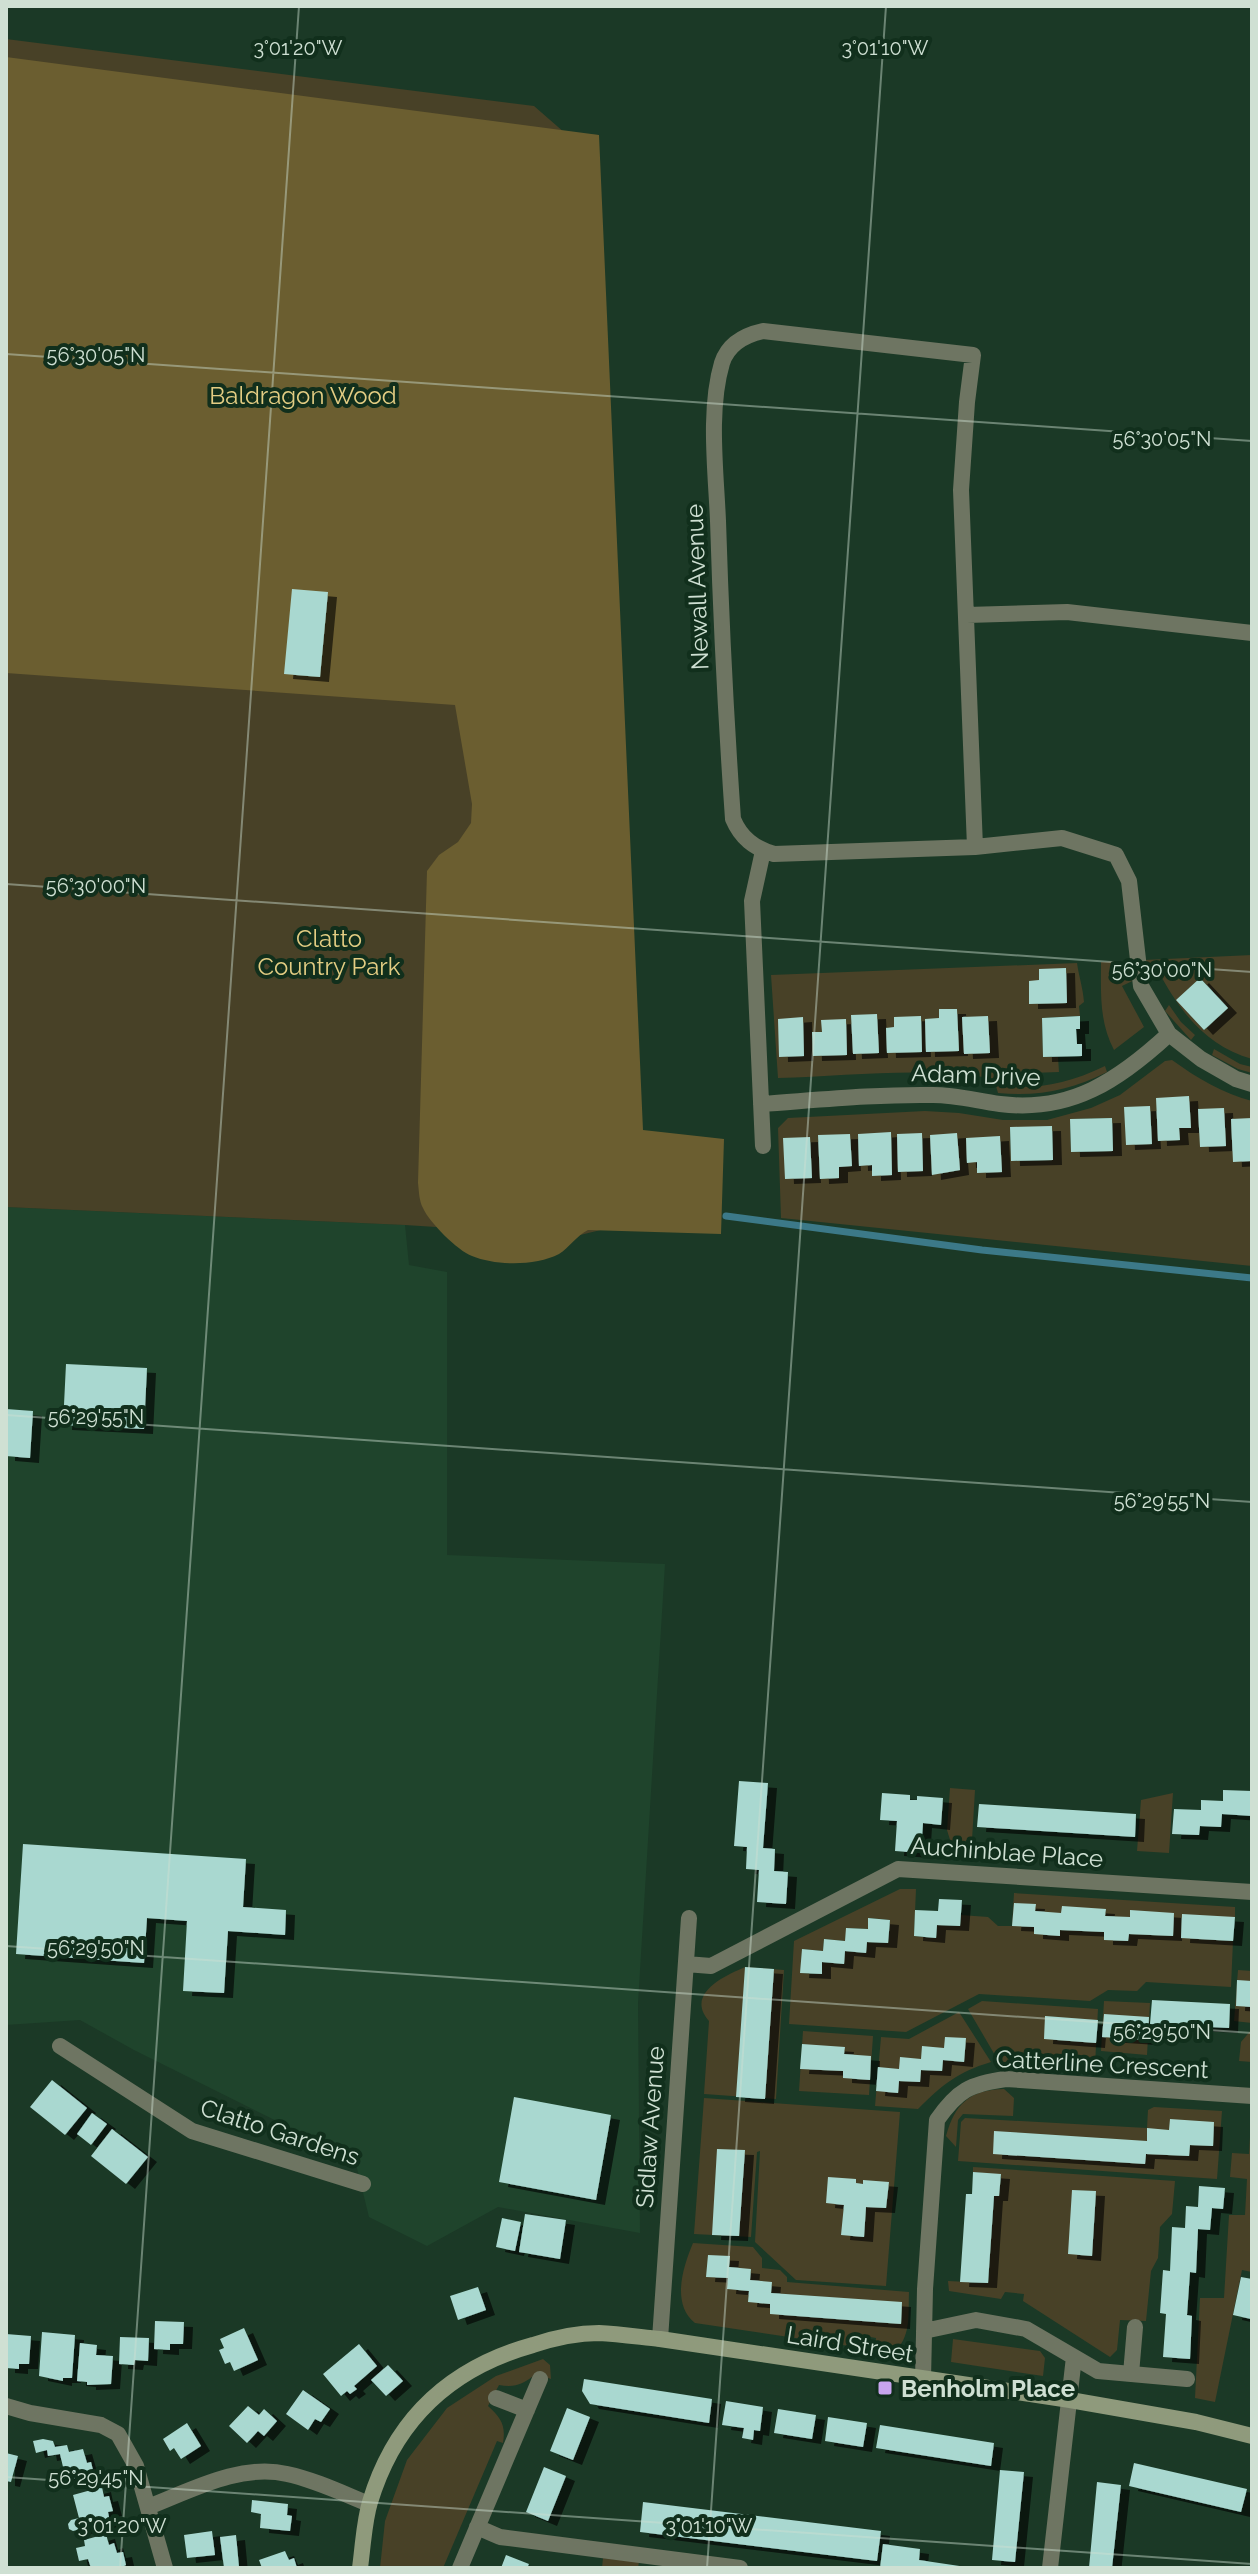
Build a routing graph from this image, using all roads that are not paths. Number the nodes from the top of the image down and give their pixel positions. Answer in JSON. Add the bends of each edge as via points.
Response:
{"nodes":[{"id":1,"x":967,"y":615,"type":"junction"},
{"id":2,"x":1252,"y":633,"type":"edge"},
{"id":3,"x":975,"y":847,"type":"junction"},
{"id":4,"x":763,"y":851,"type":"junction"},
{"id":5,"x":1169,"y":1034,"type":"junction"},
{"id":6,"x":1252,"y":1084,"type":"edge"},
{"id":7,"x":761,"y":1104,"type":"junction"},
{"id":8,"x":763,"y":1146,"type":"dead end"},
{"id":9,"x":1252,"y":1892,"type":"edge"},
{"id":10,"x":689,"y":1918,"type":"dead end"},
{"id":11,"x":686,"y":1964,"type":"junction"},
{"id":12,"x":60,"y":2046,"type":"dead end"},
{"id":13,"x":1252,"y":2096,"type":"edge"},
{"id":14,"x":363,"y":2184,"type":"dead end"},
{"id":15,"x":1135,"y":2327,"type":"dead end"},
{"id":16,"x":924,"y":2331,"type":"junction"},
{"id":17,"x":660,"y":2339,"type":"junction"},
{"id":18,"x":1074,"y":2357,"type":"junction"},
{"id":19,"x":1131,"y":2374,"type":"junction"},
{"id":20,"x":540,"y":2379,"type":"dead end"},
{"id":21,"x":923,"y":2379,"type":"junction"},
{"id":22,"x":1187,"y":2379,"type":"dead end"},
{"id":23,"x":496,"y":2398,"type":"dead end"},
{"id":24,"x":1070,"y":2400,"type":"junction"},
{"id":25,"x":6,"y":2406,"type":"edge"},
{"id":26,"x":527,"y":2410,"type":"junction"},
{"id":27,"x":1252,"y":2436,"type":"edge"},
{"id":28,"x":369,"y":2504,"type":"junction"},
{"id":29,"x":148,"y":2507,"type":"junction"},
{"id":30,"x":477,"y":2527,"type":"junction"},
{"id":31,"x":715,"y":2566,"type":"edge"},
{"id":32,"x":165,"y":2568,"type":"edge"},
{"id":33,"x":360,"y":2568,"type":"edge"},
{"id":34,"x":460,"y":2568,"type":"edge"},
{"id":35,"x":740,"y":2568,"type":"edge"},
{"id":36,"x":1050,"y":2568,"type":"edge"}],
"edges":[{"from":1,"to":2,"type":"street","via":[[1067,612]]},
{"from":1,"to":3,"type":"street"},
{"from":1,"to":4,"type":"street","name":"Newall Avenue","via":[[961,490],[973,355],[763,331],[738,341],[722,363],[715,448],[733,819],[744,838]]},
{"from":3,"to":4,"type":"street","via":[[785,855]]},
{"from":3,"to":5,"type":"street","via":[[1062,838],[1116,855],[1129,881],[1141,986]]},
{"from":4,"to":7,"type":"street","via":[[752,901]]},
{"from":5,"to":6,"type":"street","via":[[1201,1059]]},
{"from":5,"to":7,"type":"street","name":"Adam Drive","via":[[1121,1075],[1061,1100],[1000,1104],[930,1095]]},
{"from":7,"to":8,"type":"street"},
{"from":9,"to":11,"type":"street","name":"Auchinblae Place","via":[[898,1869],[711,1966]]},
{"from":10,"to":11,"type":"street","name":"Sidlaw Avenue"},
{"from":11,"to":17,"type":"street","name":"Sidlaw Avenue"},
{"from":12,"to":14,"type":"street","name":"Clatto Gardens","via":[[192,2131]]},
{"from":13,"to":16,"type":"street","name":"Catterline Crescent","via":[[1006,2079],[977,2083],[953,2098],[937,2120]]},
{"from":15,"to":19,"type":"street"},
{"from":16,"to":18,"type":"street","via":[[976,2320],[1014,2326]]},
{"from":16,"to":21,"type":"street","name":"Catterline Crescent"},
{"from":17,"to":21,"type":"street","name":"Laird Street"},
{"from":17,"to":28,"type":"street","name":"Laird Street","via":[[598,2333],[558,2337],[503,2353],[448,2383],[412,2418],[388,2455]]},
{"from":18,"to":19,"type":"street","via":[[1098,2371]]},
{"from":18,"to":24,"type":"street"},
{"from":19,"to":22,"type":"street"},
{"from":20,"to":26,"type":"street"},
{"from":21,"to":24,"type":"street","name":"Laird Street"},
{"from":23,"to":26,"type":"street"},
{"from":24,"to":27,"type":"street","name":"Laird Street"},
{"from":24,"to":36,"type":"street"},
{"from":25,"to":29,"type":"street","via":[[101,2425],[118,2434],[136,2466]]},
{"from":26,"to":30,"type":"street"},
{"from":28,"to":29,"type":"street","via":[[284,2473],[257,2471]]},
{"from":28,"to":33,"type":"street","name":"Laird Street"},
{"from":29,"to":32,"type":"street"},
{"from":30,"to":31,"type":"street","via":[[500,2537]]},
{"from":30,"to":34,"type":"street"},
{"from":31,"to":35,"type":"street"}]}
